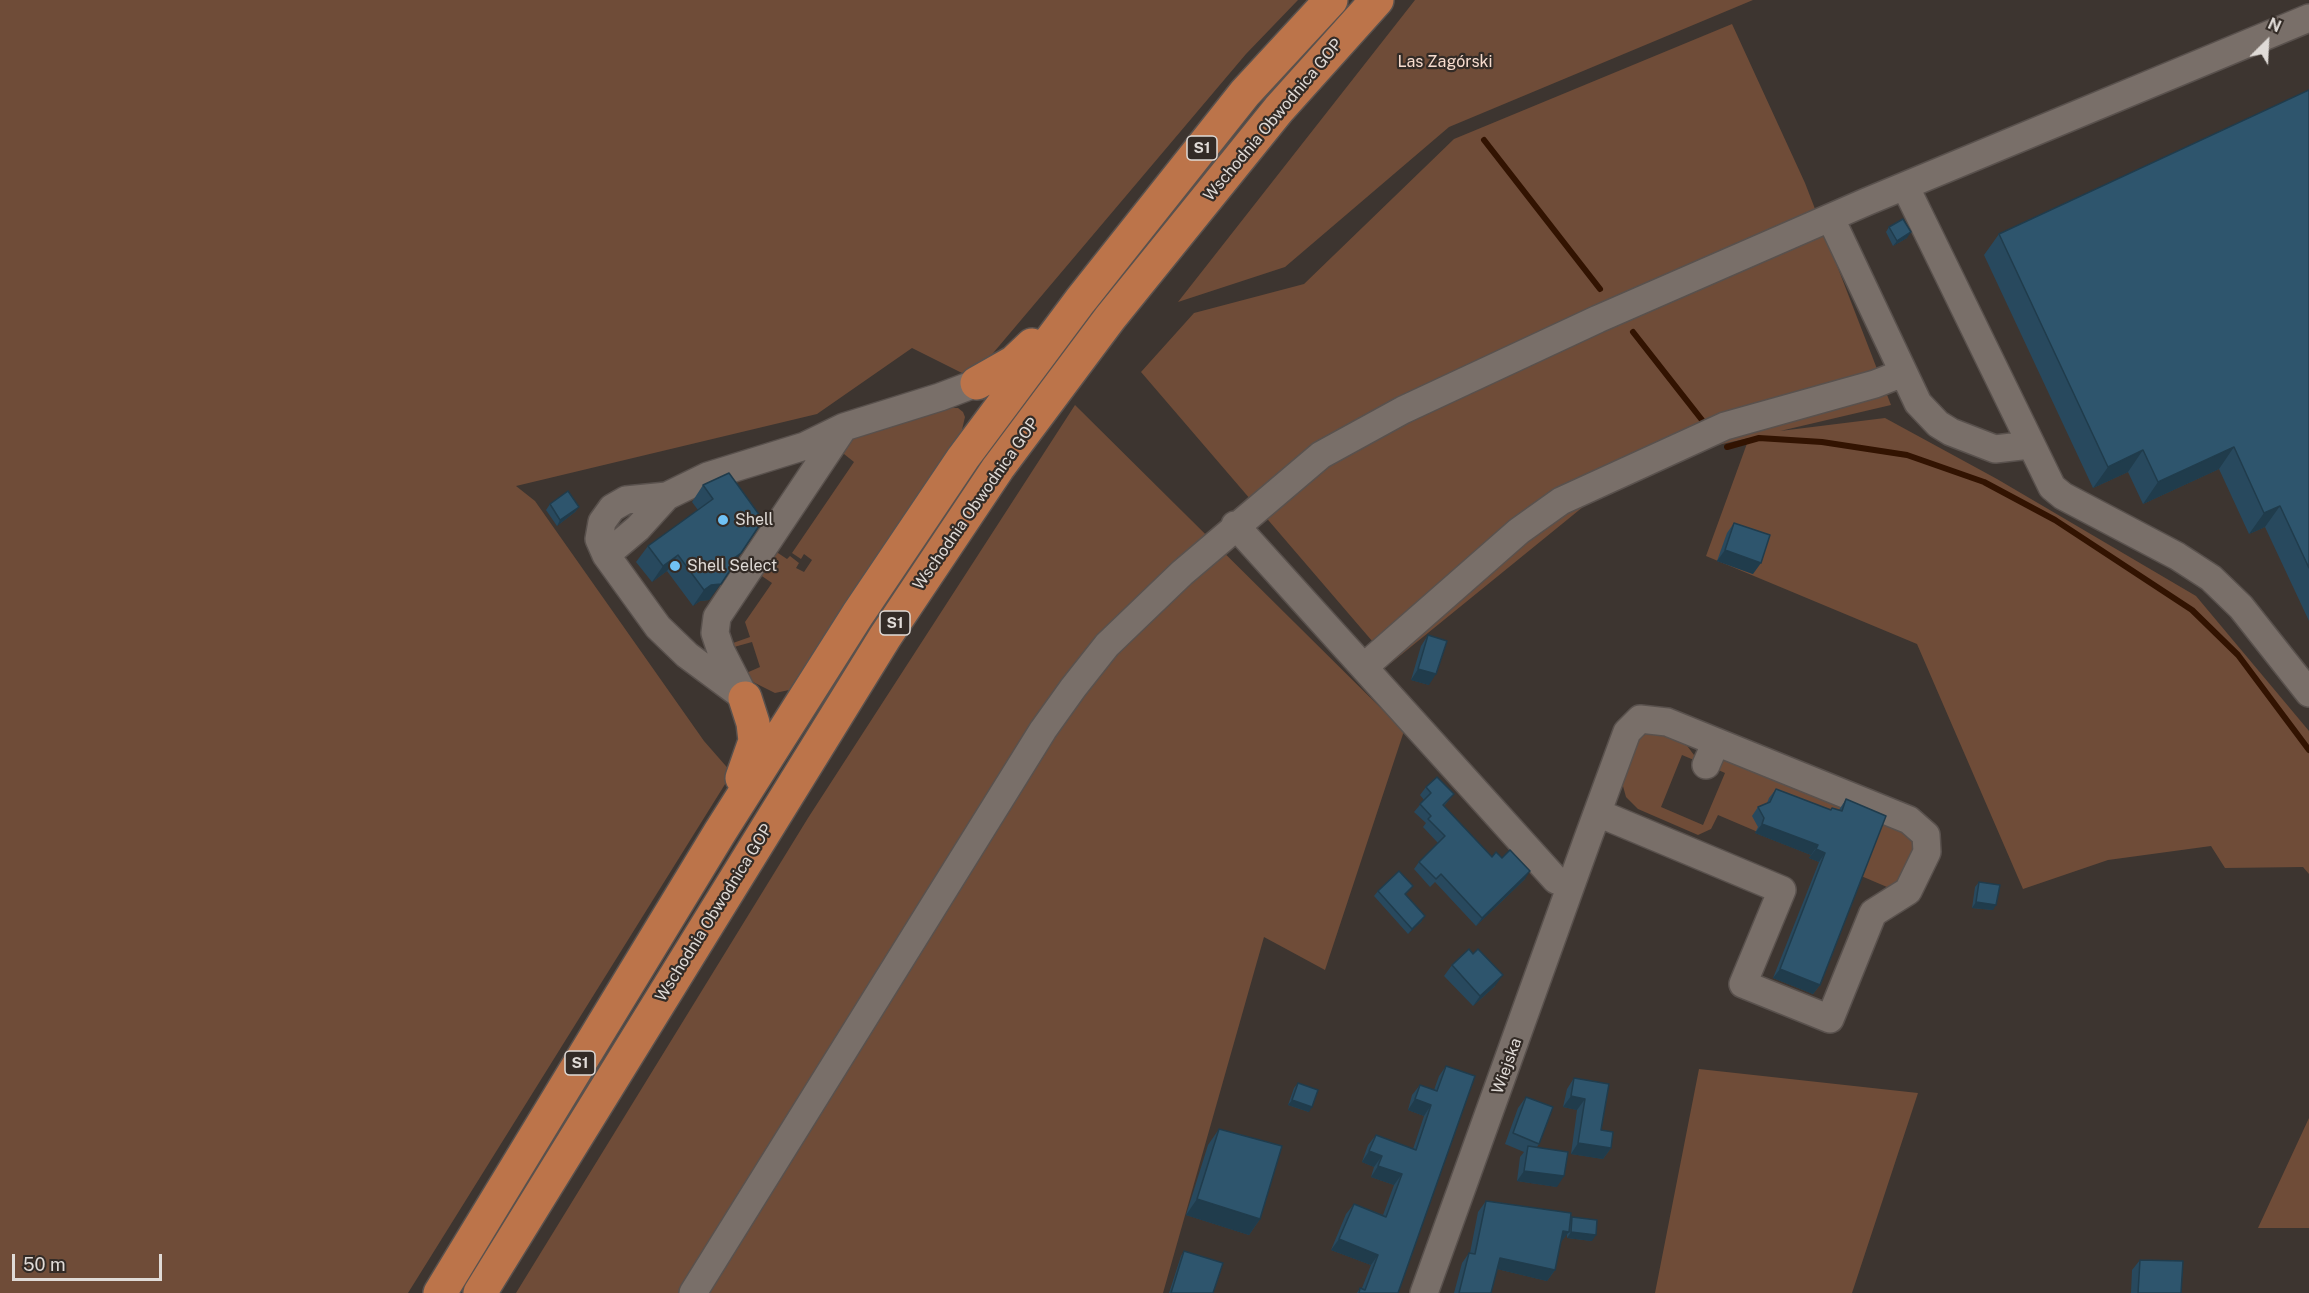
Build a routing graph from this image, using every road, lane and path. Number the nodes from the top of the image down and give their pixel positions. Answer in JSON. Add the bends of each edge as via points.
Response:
{"nodes":[{"id":1,"x":1331,"y":0,"type":"edge"},
{"id":2,"x":1377,"y":0,"type":"edge"},
{"id":3,"x":2309,"y":18,"type":"edge"},
{"id":4,"x":1905,"y":188,"type":"junction"},
{"id":5,"x":1831,"y":219,"type":"junction"},
{"id":6,"x":1080,"y":301,"type":"junction"},
{"id":7,"x":1903,"y":374,"type":"junction"},
{"id":8,"x":977,"y":383,"type":"joint"},
{"id":9,"x":844,"y":427,"type":"junction"},
{"id":10,"x":2030,"y":445,"type":"junction"},
{"id":11,"x":1235,"y":525,"type":"junction"},
{"id":12,"x":1364,"y":667,"type":"junction"},
{"id":13,"x":2309,"y":693,"type":"edge"},
{"id":14,"x":745,"y":698,"type":"junction"},
{"id":15,"x":1598,"y":813,"type":"junction"},
{"id":16,"x":720,"y":832,"type":"junction"},
{"id":17,"x":1571,"y":885,"type":"junction"},
{"id":18,"x":440,"y":1293,"type":"edge"},
{"id":19,"x":480,"y":1293,"type":"edge"},
{"id":20,"x":693,"y":1293,"type":"edge"},
{"id":21,"x":1424,"y":1293,"type":"edge"}],
"edges":[{"from":1,"to":6,"type":"highway","name":"Wschodnia Obwodnica GOP","number":"S1","via":[[1245,93]]},
{"from":2,"to":19,"type":"highway","name":"Wschodnia Obwodnica GOP","number":"S1","via":[[1271,118],[1110,318],[998,468],[873,657]]},
{"from":3,"to":4,"type":"street"},
{"from":4,"to":5,"type":"street"},
{"from":4,"to":10,"type":"street"},
{"from":5,"to":7,"type":"street"},
{"from":5,"to":11,"type":"street","via":[[1598,319],[1403,410],[1321,455]]},
{"from":6,"to":8,"type":"highway","via":[[1014,362]]},
{"from":6,"to":16,"type":"highway","name":"Wschodnia Obwodnica GOP","number":"S1","via":[[963,458],[858,614]]},
{"from":7,"to":10,"type":"street","via":[[1918,403],[1951,432],[1995,449]]},
{"from":7,"to":12,"type":"street","via":[[1725,426],[1561,501],[1519,531]]},
{"from":8,"to":9,"type":"street"},
{"from":9,"to":14,"type":"street","via":[[717,617],[721,651]]},
{"from":9,"to":14,"type":"street","via":[[805,446],[708,476],[667,496],[606,555],[658,627]]},
{"from":10,"to":13,"type":"street","via":[[2044,475],[2063,496],[2211,578],[2241,607]]},
{"from":11,"to":12,"type":"street"},
{"from":11,"to":20,"type":"street","via":[[1107,645],[1043,730]]},
{"from":12,"to":17,"type":"street","via":[[1556,880]]},
{"from":14,"to":16,"type":"highway","via":[[755,741]]},
{"from":15,"to":15,"type":"street","name":"Wiejska","via":[[1782,890],[1743,984],[1830,1019],[1873,913],[1908,891],[1927,852],[1926,835],[1909,820],[1711,753],[1667,722],[1640,719],[1628,732]]},
{"from":15,"to":17,"type":"street","name":"Wiejska"},
{"from":16,"to":18,"type":"highway","name":"Wschodnia Obwodnica GOP","number":"S1"},
{"from":17,"to":21,"type":"street","name":"Wiejska"}]}
